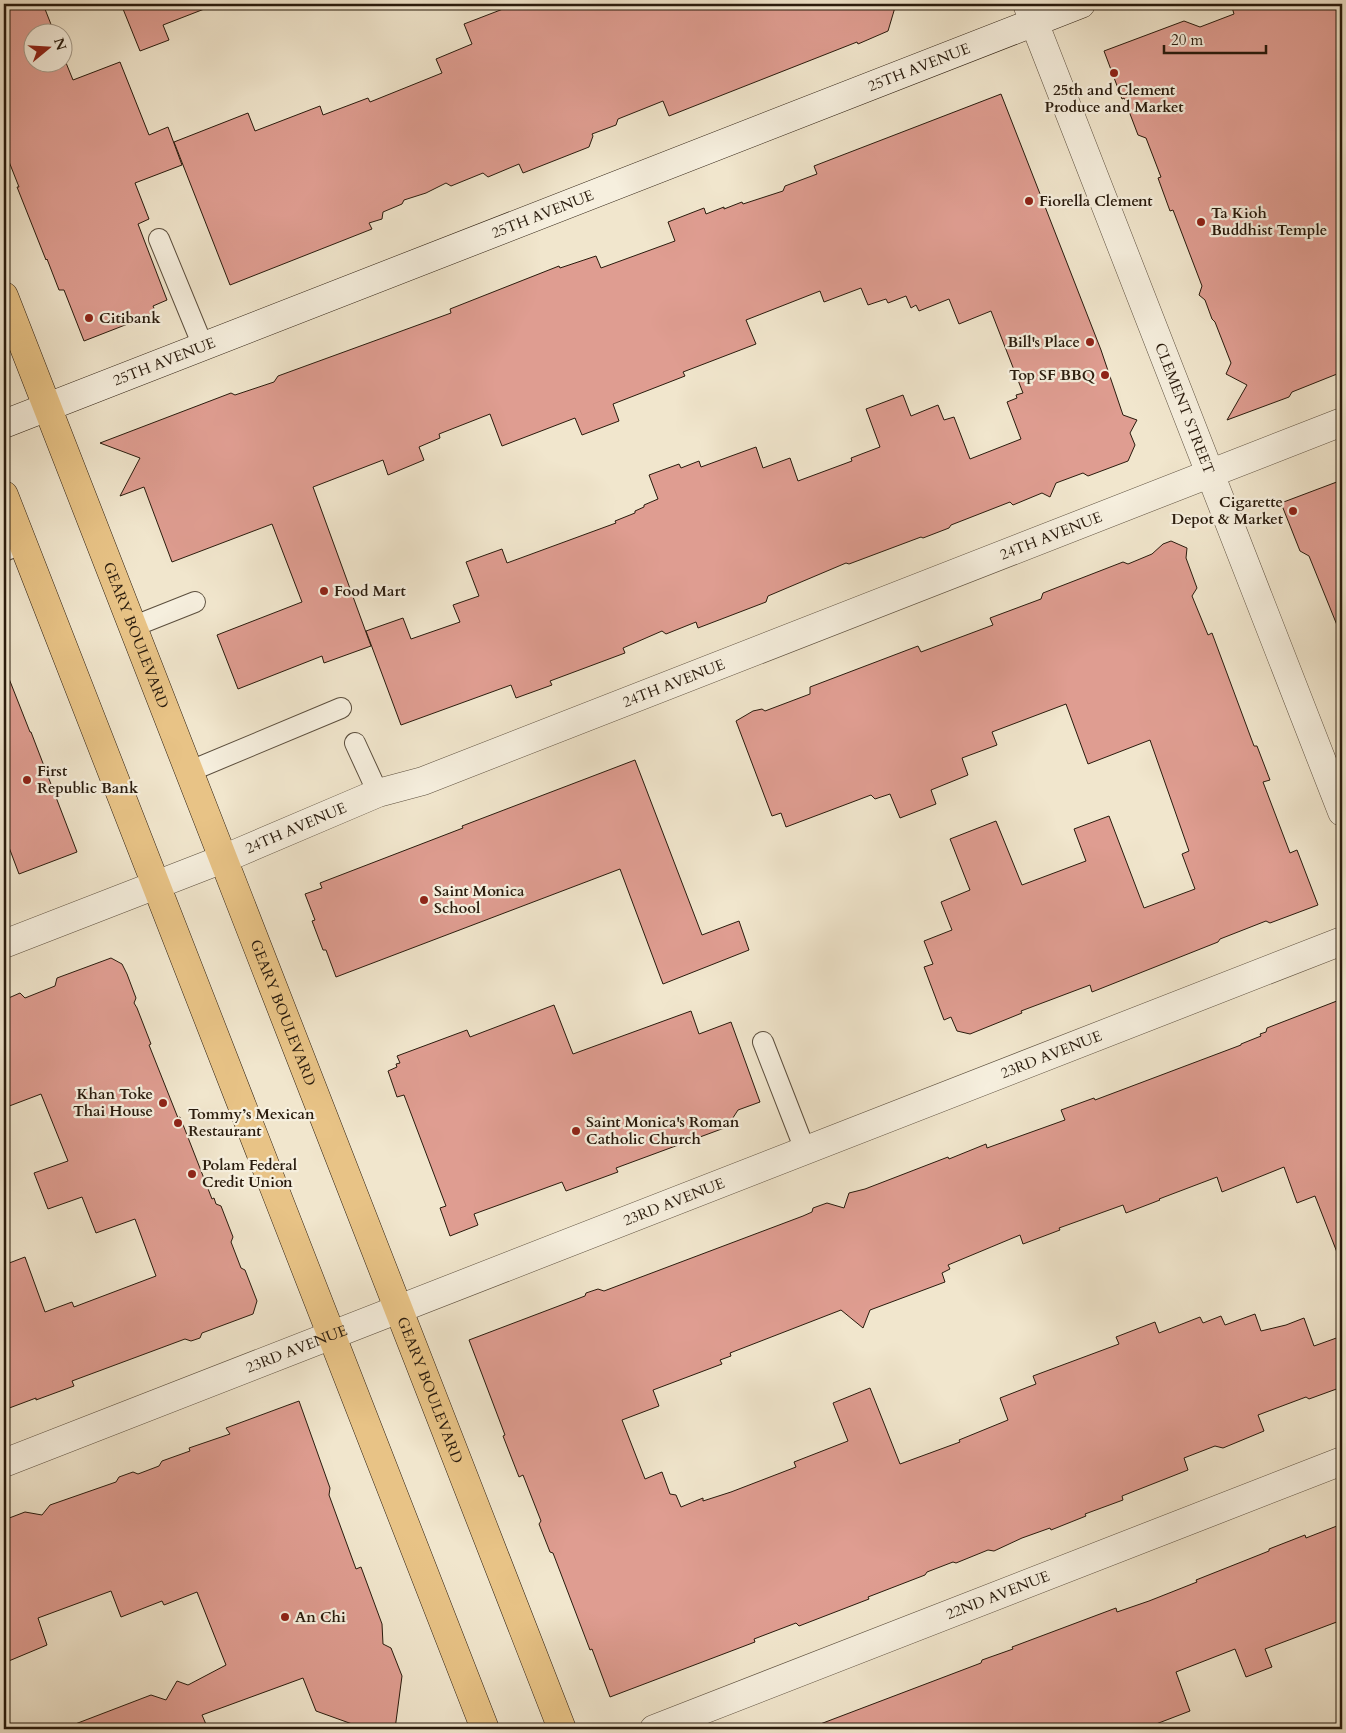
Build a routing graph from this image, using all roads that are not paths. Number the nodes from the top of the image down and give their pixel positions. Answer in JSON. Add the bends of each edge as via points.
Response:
{"nodes":[{"id":1,"x":1081,"y":4,"type":"edge"},
{"id":2,"x":1031,"y":13,"type":"edge"},
{"id":3,"x":159,"y":238,"type":"dead end"},
{"id":4,"x":4,"y":296,"type":"edge"},
{"id":5,"x":203,"y":346,"type":"junction"},
{"id":6,"x":47,"y":407,"type":"junction"},
{"id":7,"x":1342,"y":422,"type":"edge"},
{"id":8,"x":4,"y":424,"type":"edge"},
{"id":9,"x":1211,"y":474,"type":"junction"},
{"id":10,"x":4,"y":495,"type":"edge"},
{"id":11,"x":12,"y":539,"type":"edge"},
{"id":12,"x":195,"y":602,"type":"dead end"},
{"id":13,"x":132,"y":627,"type":"junction"},
{"id":14,"x":342,"y":708,"type":"dead end"},
{"id":15,"x":355,"y":743,"type":"dead end"},
{"id":16,"x":188,"y":772,"type":"junction"},
{"id":17,"x":378,"y":793,"type":"junction"},
{"id":18,"x":1342,"y":812,"type":"edge"},
{"id":19,"x":222,"y":859,"type":"junction"},
{"id":20,"x":156,"y":885,"type":"junction"},
{"id":21,"x":1342,"y":941,"type":"edge"},
{"id":22,"x":4,"y":944,"type":"edge"},
{"id":23,"x":763,"y":1042,"type":"dead end"},
{"id":24,"x":805,"y":1150,"type":"junction"},
{"id":25,"x":398,"y":1309,"type":"junction"},
{"id":26,"x":331,"y":1335,"type":"junction"},
{"id":27,"x":1342,"y":1461,"type":"edge"},
{"id":28,"x":4,"y":1463,"type":"edge"},
{"id":29,"x":485,"y":1729,"type":"edge"},
{"id":30,"x":562,"y":1729,"type":"edge"},
{"id":31,"x":654,"y":1729,"type":"edge"}],
"edges":[{"from":1,"to":2,"type":"street","name":"25TH AVENUE"},
{"from":2,"to":5,"type":"street","name":"25TH AVENUE"},
{"from":2,"to":9,"type":"street","name":"CLEMENT STREET"},
{"from":3,"to":5,"type":"lane"},
{"from":4,"to":6,"type":"main road","name":"GEARY BOULEVARD"},
{"from":5,"to":6,"type":"street","name":"25TH AVENUE"},
{"from":6,"to":8,"type":"street","name":"25TH AVENUE"},
{"from":6,"to":13,"type":"main road","name":"GEARY BOULEVARD"},
{"from":7,"to":9,"type":"street","name":"24TH AVENUE"},
{"from":9,"to":17,"type":"street","name":"24TH AVENUE","via":[[423,781]]},
{"from":9,"to":18,"type":"street","name":"CLEMENT STREET"},
{"from":10,"to":11,"type":"main road"},
{"from":11,"to":20,"type":"main road"},
{"from":12,"to":13,"type":"lane"},
{"from":13,"to":16,"type":"main road","name":"GEARY BOULEVARD"},
{"from":14,"to":16,"type":"lane"},
{"from":15,"to":17,"type":"lane"},
{"from":16,"to":19,"type":"main road","name":"GEARY BOULEVARD"},
{"from":17,"to":19,"type":"street","name":"24TH AVENUE"},
{"from":19,"to":20,"type":"street","name":"24TH AVENUE"},
{"from":19,"to":25,"type":"main road","name":"GEARY BOULEVARD"},
{"from":20,"to":22,"type":"street","name":"24TH AVENUE"},
{"from":20,"to":26,"type":"main road"},
{"from":21,"to":24,"type":"street","name":"23RD AVENUE"},
{"from":23,"to":24,"type":"lane"},
{"from":24,"to":25,"type":"street","name":"23RD AVENUE"},
{"from":25,"to":26,"type":"street","name":"23RD AVENUE"},
{"from":25,"to":30,"type":"main road","name":"GEARY BOULEVARD"},
{"from":26,"to":28,"type":"street","name":"23RD AVENUE"},
{"from":26,"to":29,"type":"main road"},
{"from":27,"to":31,"type":"street","name":"22ND AVENUE"}]}
